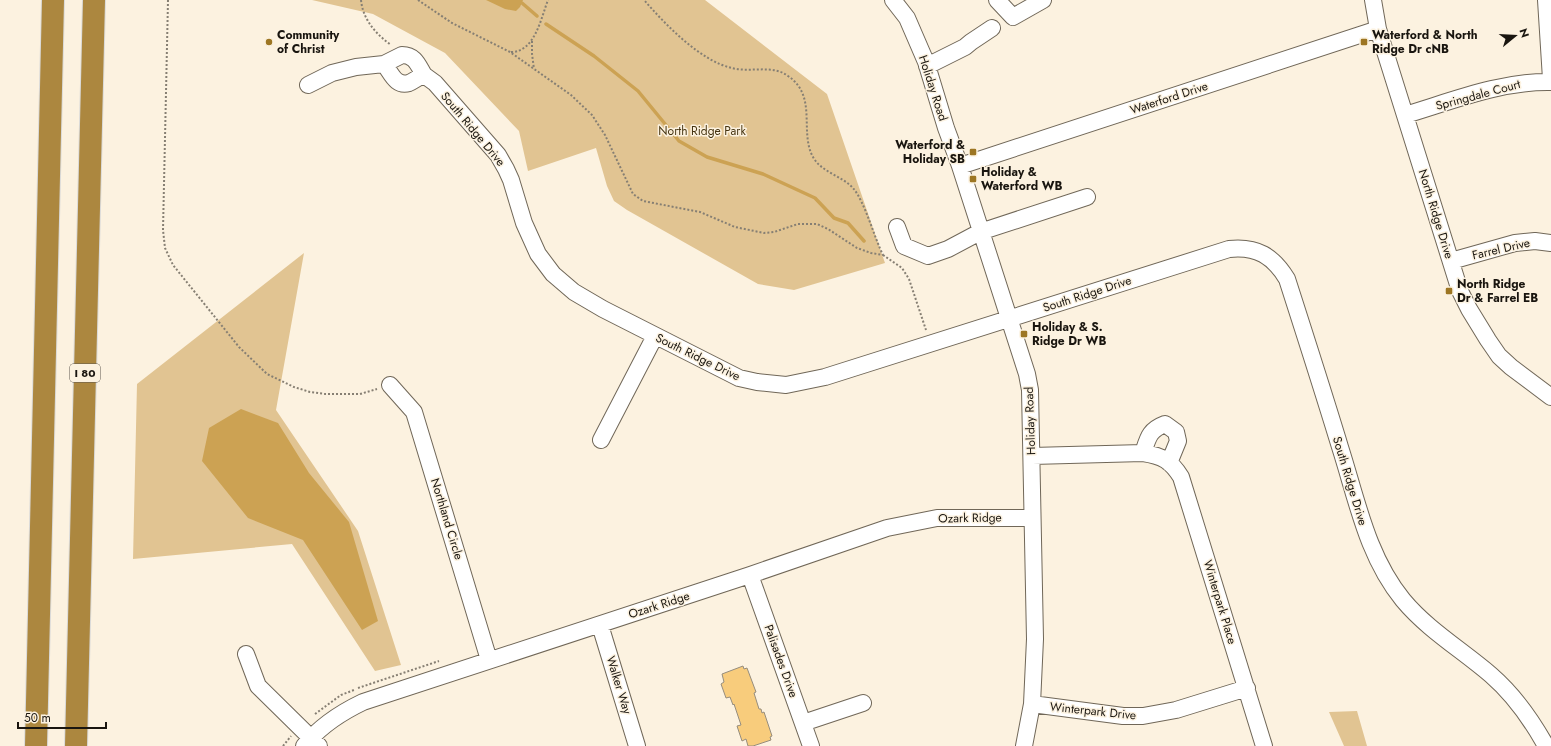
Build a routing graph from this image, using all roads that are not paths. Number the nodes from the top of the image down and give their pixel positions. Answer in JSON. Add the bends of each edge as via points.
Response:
{"nodes":[{"id":1,"x":53,"y":0,"type":"edge"},
{"id":2,"x":94,"y":0,"type":"edge"},
{"id":3,"x":997,"y":0,"type":"edge"},
{"id":4,"x":1043,"y":0,"type":"edge"},
{"id":5,"x":1373,"y":0,"type":"edge"},
{"id":6,"x":1546,"y":0,"type":"edge"},
{"id":7,"x":902,"y":3,"type":"edge"},
{"id":8,"x":992,"y":28,"type":"dead end"},
{"id":9,"x":1378,"y":29,"type":"junction"},
{"id":10,"x":384,"y":64,"type":"junction"},
{"id":11,"x":927,"y":66,"type":"junction"},
{"id":12,"x":424,"y":74,"type":"junction"},
{"id":13,"x":1551,"y":79,"type":"edge"},
{"id":14,"x":1551,"y":82,"type":"edge"},
{"id":15,"x":308,"y":85,"type":"dead end"},
{"id":16,"x":1405,"y":115,"type":"junction"},
{"id":17,"x":960,"y":166,"type":"junction"},
{"id":18,"x":1087,"y":197,"type":"dead end"},
{"id":19,"x":897,"y":227,"type":"dead end"},
{"id":20,"x":980,"y":232,"type":"junction"},
{"id":21,"x":1551,"y":243,"type":"edge"},
{"id":22,"x":1451,"y":261,"type":"junction"},
{"id":23,"x":1009,"y":319,"type":"junction"},
{"id":24,"x":655,"y":336,"type":"junction"},
{"id":25,"x":390,"y":385,"type":"road end"},
{"id":26,"x":1551,"y":396,"type":"edge"},
{"id":27,"x":601,"y":440,"type":"dead end"},
{"id":28,"x":1144,"y":453,"type":"junction"},
{"id":29,"x":1032,"y":456,"type":"junction"},
{"id":30,"x":1169,"y":462,"type":"junction"},
{"id":31,"x":1032,"y":518,"type":"junction"},
{"id":32,"x":750,"y":575,"type":"junction"},
{"id":33,"x":600,"y":625,"type":"junction"},
{"id":34,"x":246,"y":654,"type":"dead end"},
{"id":35,"x":489,"y":660,"type":"junction"},
{"id":36,"x":1247,"y":688,"type":"junction"},
{"id":37,"x":863,"y":703,"type":"dead end"},
{"id":38,"x":1032,"y":704,"type":"junction"},
{"id":39,"x":803,"y":723,"type":"junction"},
{"id":40,"x":311,"y":743,"type":"edge"},
{"id":41,"x":1547,"y":744,"type":"edge"},
{"id":42,"x":36,"y":746,"type":"edge"},
{"id":43,"x":76,"y":746,"type":"edge"},
{"id":44,"x":637,"y":746,"type":"edge"},
{"id":45,"x":811,"y":746,"type":"edge"},
{"id":46,"x":1024,"y":746,"type":"edge"},
{"id":47,"x":1264,"y":746,"type":"edge"}],
"edges":[{"from":1,"to":42,"type":"highway"},
{"from":2,"to":43,"type":"highway","number":"I 80"},
{"from":3,"to":4,"type":"street","via":[[1013,17]]},
{"from":5,"to":9,"type":"street","name":"North Ridge Drive"},
{"from":6,"to":13,"type":"street"},
{"from":7,"to":11,"type":"street","name":"Holiday Road"},
{"from":8,"to":11,"type":"street","via":[[965,47]]},
{"from":9,"to":16,"type":"street","name":"North Ridge Drive"},
{"from":9,"to":17,"type":"street","name":"Waterford Drive"},
{"from":10,"to":12,"type":"street","via":[[400,83],[410,82]]},
{"from":10,"to":12,"type":"street","name":"South Ridge Drive","via":[[398,56],[407,55],[415,59]]},
{"from":10,"to":15,"type":"street","via":[[332,73]]},
{"from":11,"to":17,"type":"street","name":"Holiday Road"},
{"from":12,"to":24,"type":"street","name":"South Ridge Drive","via":[[435,83],[498,155],[511,180],[529,238],[553,274],[580,295]]},
{"from":14,"to":16,"type":"street","name":"Springdale Court","via":[[1496,88]]},
{"from":16,"to":22,"type":"street","name":"North Ridge Drive"},
{"from":17,"to":20,"type":"street","name":"Holiday Road"},
{"from":18,"to":20,"type":"street"},
{"from":19,"to":20,"type":"street","via":[[904,246],[928,256],[948,249]]},
{"from":20,"to":23,"type":"street","name":"Holiday Road"},
{"from":21,"to":22,"type":"street","name":"Farrel Drive","via":[[1515,243]]},
{"from":22,"to":26,"type":"street","name":"North Ridge Drive","via":[[1468,310],[1499,356]]},
{"from":23,"to":24,"type":"street","name":"South Ridge Drive","via":[[825,377],[786,385],[739,378]]},
{"from":23,"to":29,"type":"street","name":"Holiday Road","via":[[1030,390]]},
{"from":23,"to":41,"type":"street","name":"South Ridge Drive","via":[[1229,249],[1250,249],[1271,258],[1288,279],[1365,532],[1387,576],[1403,600],[1426,623],[1511,694]]},
{"from":24,"to":27,"type":"street"},
{"from":25,"to":35,"type":"street","name":"Northland Circle","via":[[414,412]]},
{"from":28,"to":29,"type":"street","name":"Winterpark Place"},
{"from":28,"to":30,"type":"street","name":"Winterpark Place","via":[[1155,454]]},
{"from":28,"to":30,"type":"street","via":[[1149,436],[1156,427],[1165,424],[1176,432],[1178,441]]},
{"from":29,"to":31,"type":"street","name":"Holiday Road"},
{"from":30,"to":36,"type":"street","name":"Winterpark Place","via":[[1181,478]]},
{"from":31,"to":32,"type":"street","name":"Ozark Ridge","via":[[937,518],[887,528]]},
{"from":31,"to":38,"type":"street","name":"Holiday Road","via":[[1035,639]]},
{"from":32,"to":33,"type":"street","name":"Ozark Ridge"},
{"from":32,"to":39,"type":"street","name":"Palisades Drive"},
{"from":33,"to":35,"type":"street","name":"Ozark Ridge"},
{"from":33,"to":44,"type":"street","name":"Walker Way"},
{"from":34,"to":40,"type":"street","via":[[258,686]]},
{"from":35,"to":40,"type":"street","name":"Ozark Ridge","via":[[363,702],[326,723]]},
{"from":36,"to":38,"type":"street","name":"Winterpark Drive","via":[[1176,710],[1143,716],[1123,716]]},
{"from":36,"to":47,"type":"street","name":"Winterpark Place"},
{"from":37,"to":39,"type":"street"},
{"from":38,"to":46,"type":"street","name":"Holiday Road"},
{"from":39,"to":45,"type":"street","name":"Palisades Drive"}]}
